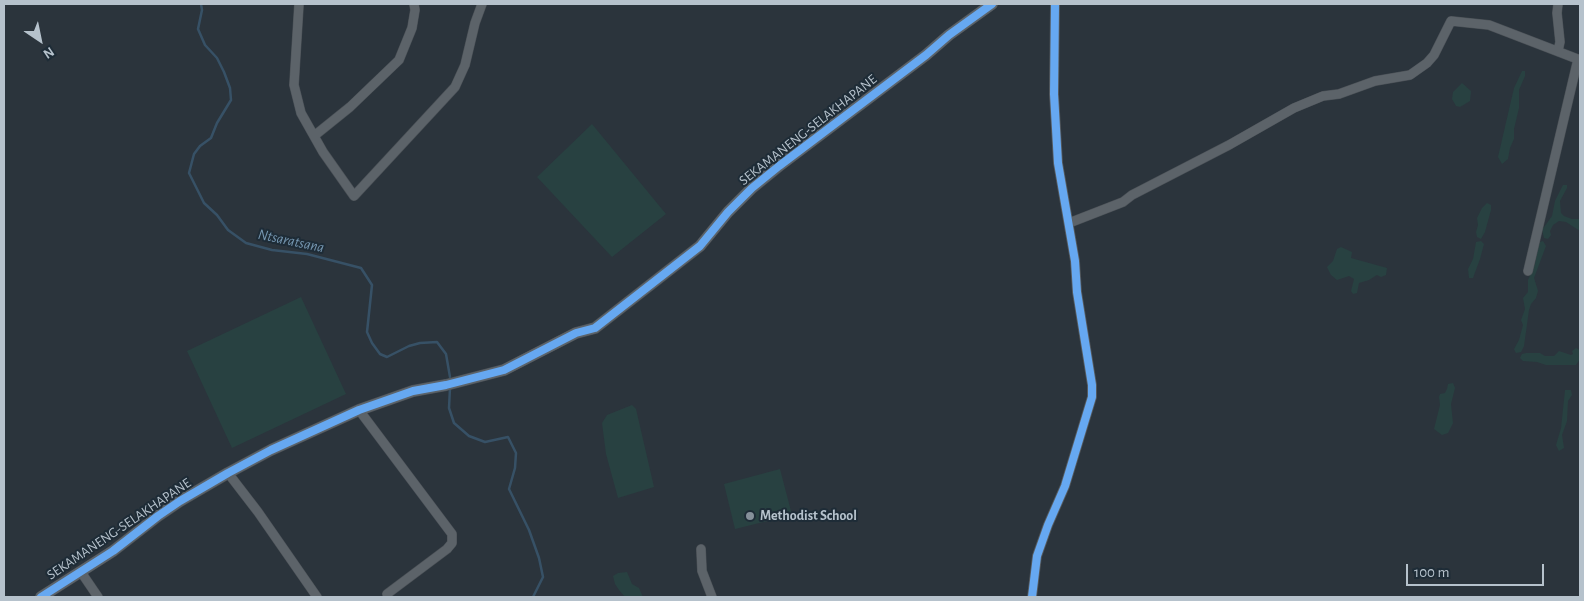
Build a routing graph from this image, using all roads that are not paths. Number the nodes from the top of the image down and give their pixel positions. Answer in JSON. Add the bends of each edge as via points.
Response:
{"nodes":[{"id":1,"x":299,"y":4,"type":"edge"},
{"id":2,"x":414,"y":4,"type":"edge"},
{"id":3,"x":482,"y":4,"type":"edge"},
{"id":4,"x":992,"y":4,"type":"edge"},
{"id":5,"x":1055,"y":4,"type":"edge"},
{"id":6,"x":1558,"y":4,"type":"edge"},
{"id":7,"x":1558,"y":51,"type":"junction"},
{"id":8,"x":1579,"y":60,"type":"edge"},
{"id":9,"x":314,"y":136,"type":"junction"},
{"id":10,"x":1069,"y":222,"type":"junction"},
{"id":11,"x":1528,"y":271,"type":"dead end"},
{"id":12,"x":359,"y":410,"type":"junction"},
{"id":13,"x":228,"y":473,"type":"junction"},
{"id":14,"x":701,"y":549,"type":"dead end"},
{"id":15,"x":81,"y":572,"type":"junction"},
{"id":16,"x":387,"y":594,"type":"dead end"},
{"id":17,"x":42,"y":597,"type":"edge"},
{"id":18,"x":98,"y":597,"type":"edge"},
{"id":19,"x":317,"y":597,"type":"edge"},
{"id":20,"x":712,"y":597,"type":"edge"},
{"id":21,"x":1032,"y":597,"type":"edge"}],
"edges":[{"from":1,"to":9,"type":"street","via":[[294,86],[301,113]]},
{"from":2,"to":9,"type":"street","via":[[412,28],[400,60]]},
{"from":3,"to":9,"type":"street","via":[[465,65],[455,87],[354,196]]},
{"from":4,"to":12,"type":"street","name":"SEKAMANENG-SELAKHAPANE","via":[[778,166],[728,212],[700,246],[595,328],[576,333],[504,370],[413,391]]},
{"from":5,"to":10,"type":"street","via":[[1054,94],[1058,164]]},
{"from":6,"to":7,"type":"street"},
{"from":7,"to":8,"type":"street"},
{"from":7,"to":10,"type":"street","via":[[1488,25],[1451,20],[1434,55],[1410,75],[1375,81],[1294,108],[1122,202]]},
{"from":8,"to":11,"type":"street"},
{"from":10,"to":21,"type":"street","via":[[1092,397],[1065,486],[1037,556]]},
{"from":12,"to":13,"type":"street","name":"SEKAMANENG-SELAKHAPANE"},
{"from":12,"to":16,"type":"street","via":[[452,534],[452,543],[447,549]]},
{"from":13,"to":15,"type":"street","name":"SEKAMANENG-SELAKHAPANE","via":[[158,516]]},
{"from":13,"to":19,"type":"street"},
{"from":14,"to":20,"type":"street","via":[[702,570]]},
{"from":15,"to":17,"type":"street","name":"SEKAMANENG-SELAKHAPANE"},
{"from":15,"to":18,"type":"street"}]}
